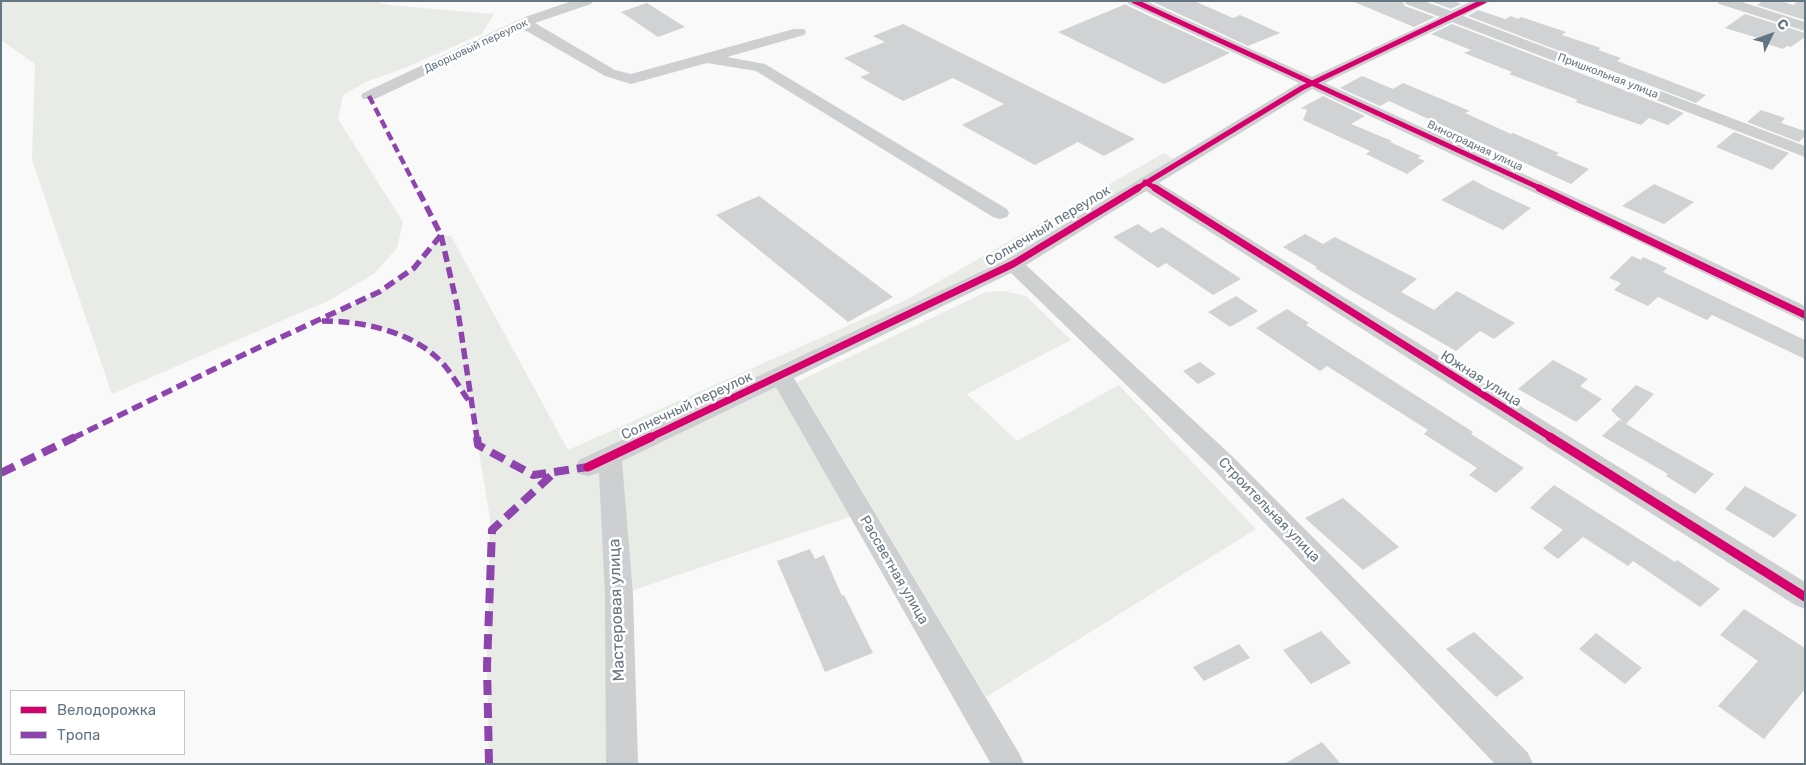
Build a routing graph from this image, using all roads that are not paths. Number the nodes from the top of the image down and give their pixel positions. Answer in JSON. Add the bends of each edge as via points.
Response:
{"nodes":[{"id":1,"x":586,"y":1,"type":"edge"},
{"id":2,"x":1134,"y":1,"type":"edge"},
{"id":3,"x":1411,"y":1,"type":"edge"},
{"id":4,"x":1484,"y":1,"type":"edge"},
{"id":5,"x":1724,"y":1,"type":"edge"},
{"id":6,"x":1454,"y":17,"type":"junction"},
{"id":7,"x":524,"y":23,"type":"junction"},
{"id":8,"x":1805,"y":27,"type":"edge"},
{"id":9,"x":799,"y":32,"type":"dead end"},
{"id":10,"x":708,"y":59,"type":"junction"},
{"id":11,"x":1315,"y":84,"type":"junction"},
{"id":12,"x":369,"y":96,"type":"dead end"},
{"id":13,"x":1805,"y":152,"type":"edge"},
{"id":14,"x":1145,"y":182,"type":"junction"},
{"id":15,"x":1000,"y":212,"type":"dead end"},
{"id":16,"x":1013,"y":264,"type":"junction"},
{"id":17,"x":1805,"y":315,"type":"edge"},
{"id":18,"x":781,"y":376,"type":"junction"},
{"id":19,"x":599,"y":462,"type":"joint"},
{"id":20,"x":1805,"y":596,"type":"edge"},
{"id":21,"x":622,"y":764,"type":"edge"},
{"id":22,"x":1008,"y":764,"type":"edge"},
{"id":23,"x":1517,"y":764,"type":"edge"}],
"edges":[{"from":1,"to":7,"type":"street","name":"Дворцовый переулок"},
{"from":2,"to":11,"type":"street","name":"Виноградная улица"},
{"from":3,"to":6,"type":"street","name":"Пришкольная улица"},
{"from":4,"to":6,"type":"street","name":"Солнечный переулок"},
{"from":5,"to":8,"type":"street"},
{"from":6,"to":11,"type":"street","name":"Солнечный переулок"},
{"from":6,"to":13,"type":"street","name":"Пришкольная улица"},
{"from":7,"to":10,"type":"street","via":[[610,73],[631,79]]},
{"from":7,"to":12,"type":"street","name":"Дворцовый переулок"},
{"from":9,"to":10,"type":"street"},
{"from":10,"to":15,"type":"street","via":[[760,67]]},
{"from":11,"to":14,"type":"street","name":"Солнечный переулок","via":[[1302,88]]},
{"from":11,"to":17,"type":"street","name":"Виноградная улица"},
{"from":14,"to":16,"type":"street","name":"Солнечный переулок"},
{"from":14,"to":20,"type":"street","name":"Южная улица"},
{"from":16,"to":18,"type":"street","name":"Солнечный переулок"},
{"from":16,"to":23,"type":"street","name":"Строительная улица","via":[[1224,464]]},
{"from":18,"to":19,"type":"street","name":"Солнечный переулок"},
{"from":18,"to":22,"type":"street","name":"Рассветная улица"},
{"from":19,"to":21,"type":"street","name":"Мастеровая улица","via":[[618,595]]}]}
